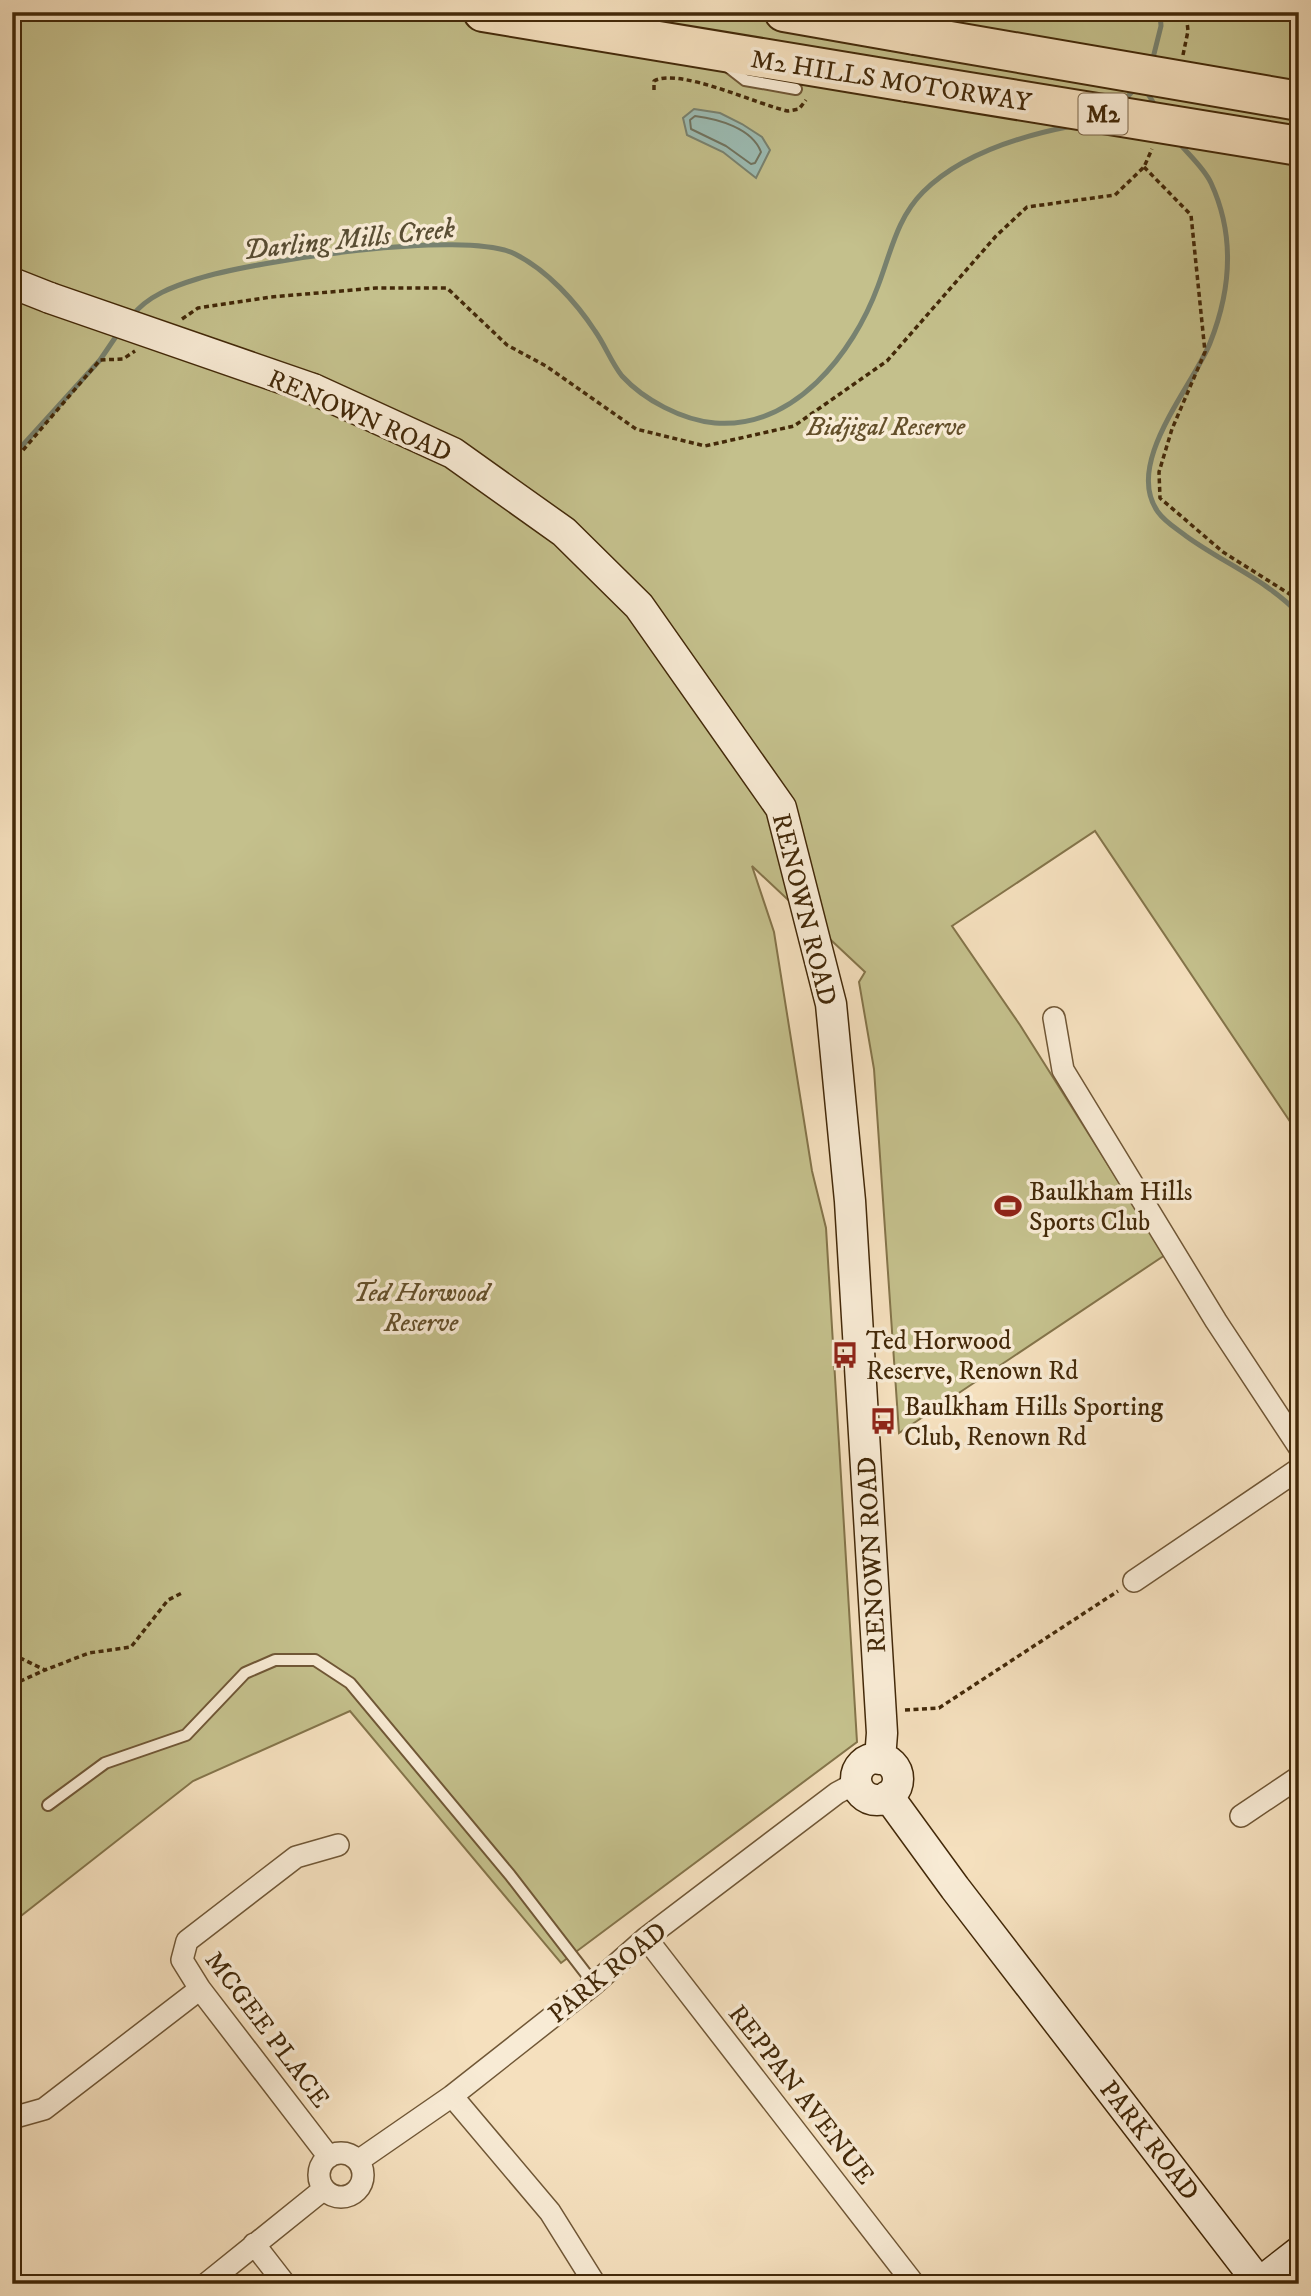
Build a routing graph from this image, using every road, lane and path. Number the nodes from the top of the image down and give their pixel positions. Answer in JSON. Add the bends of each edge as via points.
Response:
{"nodes":[{"id":1,"x":483,"y":12,"type":"edge"},
{"id":2,"x":784,"y":12,"type":"edge"},
{"id":3,"x":1186,"y":12,"type":"edge"},
{"id":4,"x":1185,"y":47,"type":"dead end"},
{"id":5,"x":705,"y":50,"type":"junction"},
{"id":6,"x":796,"y":89,"type":"joint"},
{"id":7,"x":654,"y":90,"type":"dead end"},
{"id":8,"x":1299,"y":101,"type":"edge"},
{"id":9,"x":1299,"y":146,"type":"edge"},
{"id":10,"x":12,"y":283,"type":"edge"},
{"id":11,"x":176,"y":323,"type":"dead end"},
{"id":12,"x":144,"y":344,"type":"dead end"},
{"id":13,"x":12,"y":463,"type":"edge"},
{"id":14,"x":1299,"y":600,"type":"edge"},
{"id":15,"x":1054,"y":1018,"type":"dead end"},
{"id":16,"x":1299,"y":1447,"type":"edge"},
{"id":17,"x":1299,"y":1469,"type":"edge"},
{"id":18,"x":1134,"y":1581,"type":"joint"},
{"id":19,"x":182,"y":1593,"type":"dead end"},
{"id":20,"x":12,"y":1654,"type":"edge"},
{"id":21,"x":45,"y":1670,"type":"junction"},
{"id":22,"x":12,"y":1685,"type":"edge"},
{"id":23,"x":904,"y":1710,"type":"dead end"},
{"id":24,"x":880,"y":1759,"type":"junction"},
{"id":25,"x":1299,"y":1777,"type":"edge"},
{"id":26,"x":856,"y":1783,"type":"junction"},
{"id":27,"x":888,"y":1796,"type":"junction"},
{"id":28,"x":48,"y":1805,"type":"dead end"},
{"id":29,"x":1241,"y":1816,"type":"dead end"},
{"id":30,"x":338,"y":1844,"type":"dead end"},
{"id":31,"x":646,"y":1938,"type":"junction"},
{"id":32,"x":594,"y":1984,"type":"junction"},
{"id":33,"x":200,"y":1989,"type":"junction"},
{"id":34,"x":452,"y":2096,"type":"junction"},
{"id":35,"x":12,"y":2118,"type":"edge"},
{"id":36,"x":329,"y":2157,"type":"junction"},
{"id":37,"x":358,"y":2161,"type":"junction"},
{"id":38,"x":324,"y":2189,"type":"junction"},
{"id":39,"x":254,"y":2244,"type":"junction"},
{"id":40,"x":1299,"y":2252,"type":"edge"},
{"id":41,"x":1259,"y":2283,"type":"edge"},
{"id":42,"x":206,"y":2284,"type":"edge"},
{"id":43,"x":285,"y":2284,"type":"edge"},
{"id":44,"x":595,"y":2284,"type":"edge"},
{"id":45,"x":914,"y":2284,"type":"edge"}],
"edges":[{"from":1,"to":5,"type":"highway","name":"M2 HILLS MOTORWAY","number":"M2"},
{"from":2,"to":8,"type":"highway","name":"M2 HILLS MOTORWAY","number":"M2","bridge":true},
{"from":3,"to":4,"type":"path"},
{"from":5,"to":6,"type":"lane","via":[[745,80]]},
{"from":5,"to":9,"type":"highway","name":"M2 HILLS MOTORWAY","number":"M2","bridge":true},
{"from":6,"to":7,"type":"path","via":[[806,102],[788,111],[685,80],[661,78],[654,81]]},
{"from":10,"to":24,"type":"main road","name":"RENOWN ROAD","bridge":true,"via":[[313,389],[453,453],[564,532],[639,606],[781,808],[831,1004],[850,1201]]},
{"from":11,"to":14,"type":"path","via":[[198,308],[271,297],[376,288],[447,288],[507,345],[546,366],[636,429],[705,446],[794,426],[887,361],[996,236],[1027,208],[1115,195],[1144,167],[1191,215],[1205,352],[1171,429],[1158,472],[1160,498],[1223,552]]},
{"from":12,"to":13,"type":"path","via":[[123,359],[100,360]]},
{"from":15,"to":16,"type":"street","via":[[1063,1070]]},
{"from":17,"to":18,"type":"street"},
{"from":18,"to":23,"type":"path","via":[[939,1708]]},
{"from":19,"to":21,"type":"path","via":[[168,1600],[131,1647],[89,1653]]},
{"from":20,"to":21,"type":"path"},
{"from":21,"to":22,"type":"path"},
{"from":24,"to":26,"type":"main road","via":[[862,1765]]},
{"from":24,"to":27,"type":"main road","via":[[892,1765],[897,1778]]},
{"from":25,"to":29,"type":"street"},
{"from":26,"to":27,"type":"main road","via":[[868,1798]]},
{"from":26,"to":31,"type":"street","name":"PARK ROAD"},
{"from":27,"to":41,"type":"main road","name":"PARK ROAD"},
{"from":28,"to":32,"type":"lane","via":[[105,1763],[186,1735],[245,1673],[275,1660],[315,1660],[350,1683]]},
{"from":30,"to":33,"type":"street","name":"MCGEE PLACE","via":[[296,1857],[187,1941],[182,1960]]},
{"from":31,"to":32,"type":"street","name":"PARK ROAD"},
{"from":31,"to":45,"type":"street","name":"REPPAN AVENUE"},
{"from":32,"to":34,"type":"street","name":"PARK ROAD"},
{"from":33,"to":35,"type":"street","via":[[44,2109]]},
{"from":33,"to":36,"type":"street","name":"MCGEE PLACE"},
{"from":34,"to":37,"type":"street","name":"PARK ROAD"},
{"from":34,"to":44,"type":"street","via":[[550,2212]]},
{"from":36,"to":37,"type":"street","via":[[341,2153]]},
{"from":36,"to":38,"type":"street","via":[[320,2169]]},
{"from":37,"to":38,"type":"street","via":[[363,2180],[355,2192],[343,2197]]},
{"from":38,"to":39,"type":"street"},
{"from":39,"to":42,"type":"street"},
{"from":39,"to":43,"type":"street"},
{"from":40,"to":41,"type":"main road"}]}
